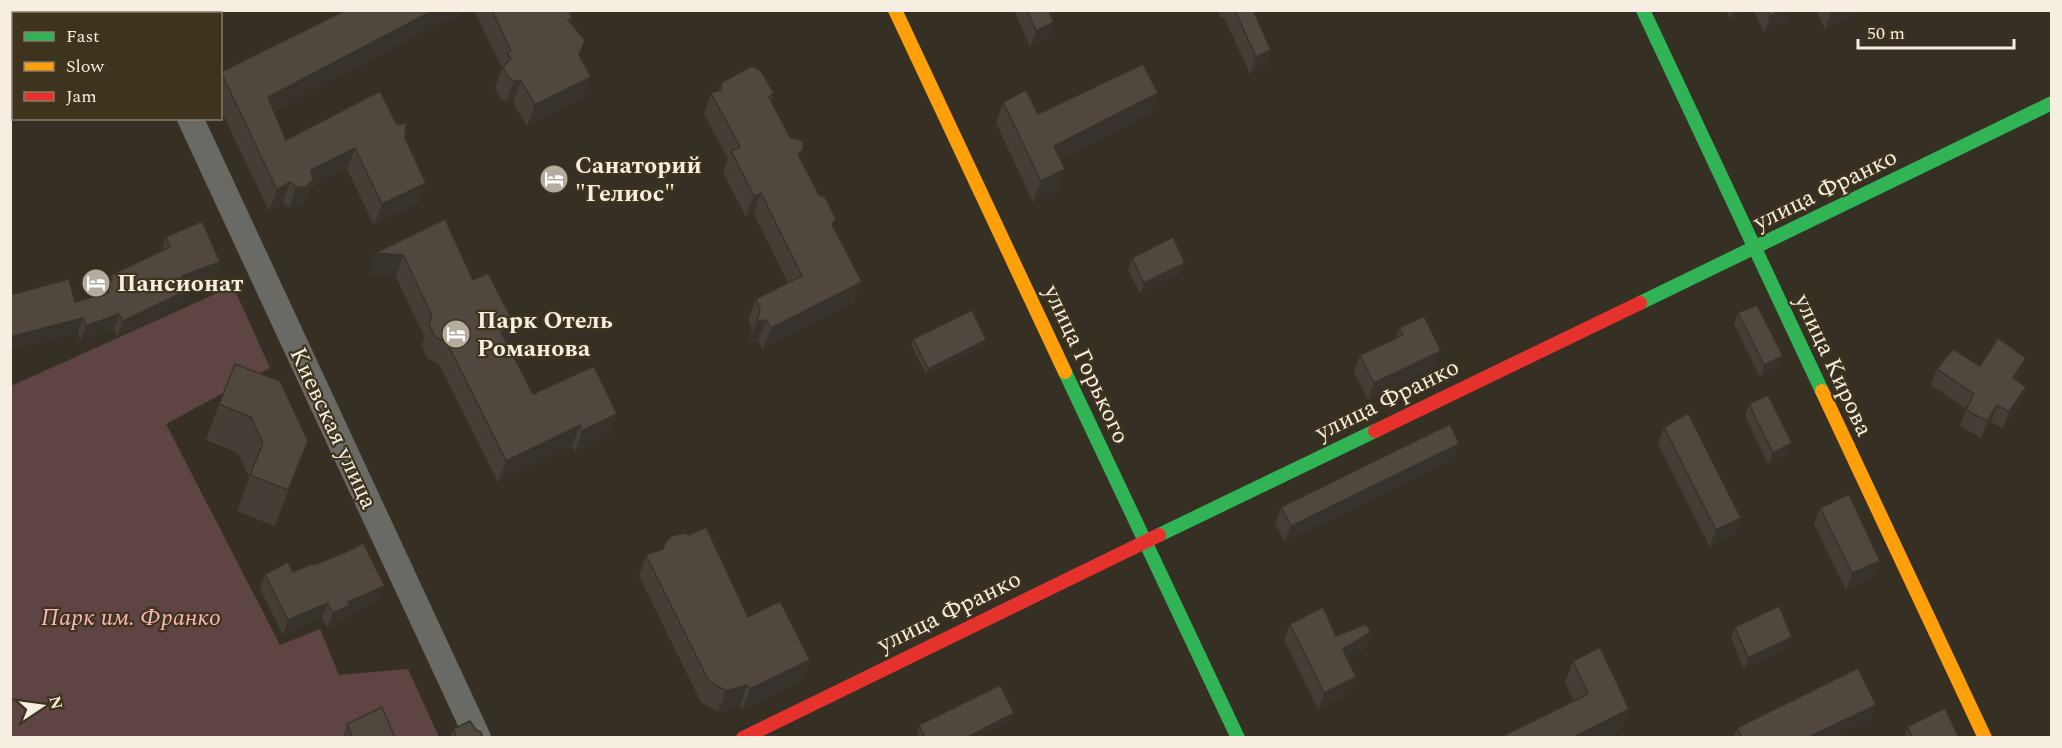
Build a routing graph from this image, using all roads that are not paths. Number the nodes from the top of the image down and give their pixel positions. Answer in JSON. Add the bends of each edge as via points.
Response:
{"nodes":[{"id":1,"x":895,"y":10,"type":"edge"},
{"id":2,"x":1643,"y":10,"type":"edge"},
{"id":3,"x":2052,"y":103,"type":"edge"},
{"id":4,"x":191,"y":120,"type":"edge"},
{"id":5,"x":1755,"y":249,"type":"junction"},
{"id":6,"x":1146,"y":540,"type":"junction"},
{"id":7,"x":478,"y":738,"type":"edge"},
{"id":8,"x":743,"y":738,"type":"edge"},
{"id":9,"x":1238,"y":738,"type":"edge"},
{"id":10,"x":1986,"y":738,"type":"edge"}],
"edges":[{"from":1,"to":6,"type":"street","name":"улица Горького"},
{"from":2,"to":5,"type":"street","name":"улица Кирова"},
{"from":3,"to":5,"type":"street","name":"улица Франко"},
{"from":4,"to":7,"type":"street","name":"Киевская улица"},
{"from":5,"to":6,"type":"street","name":"улица Франко"},
{"from":5,"to":10,"type":"street","name":"улица Кирова"},
{"from":6,"to":8,"type":"street","name":"улица Франко"},
{"from":6,"to":9,"type":"street","name":"улица Горького"}]}
